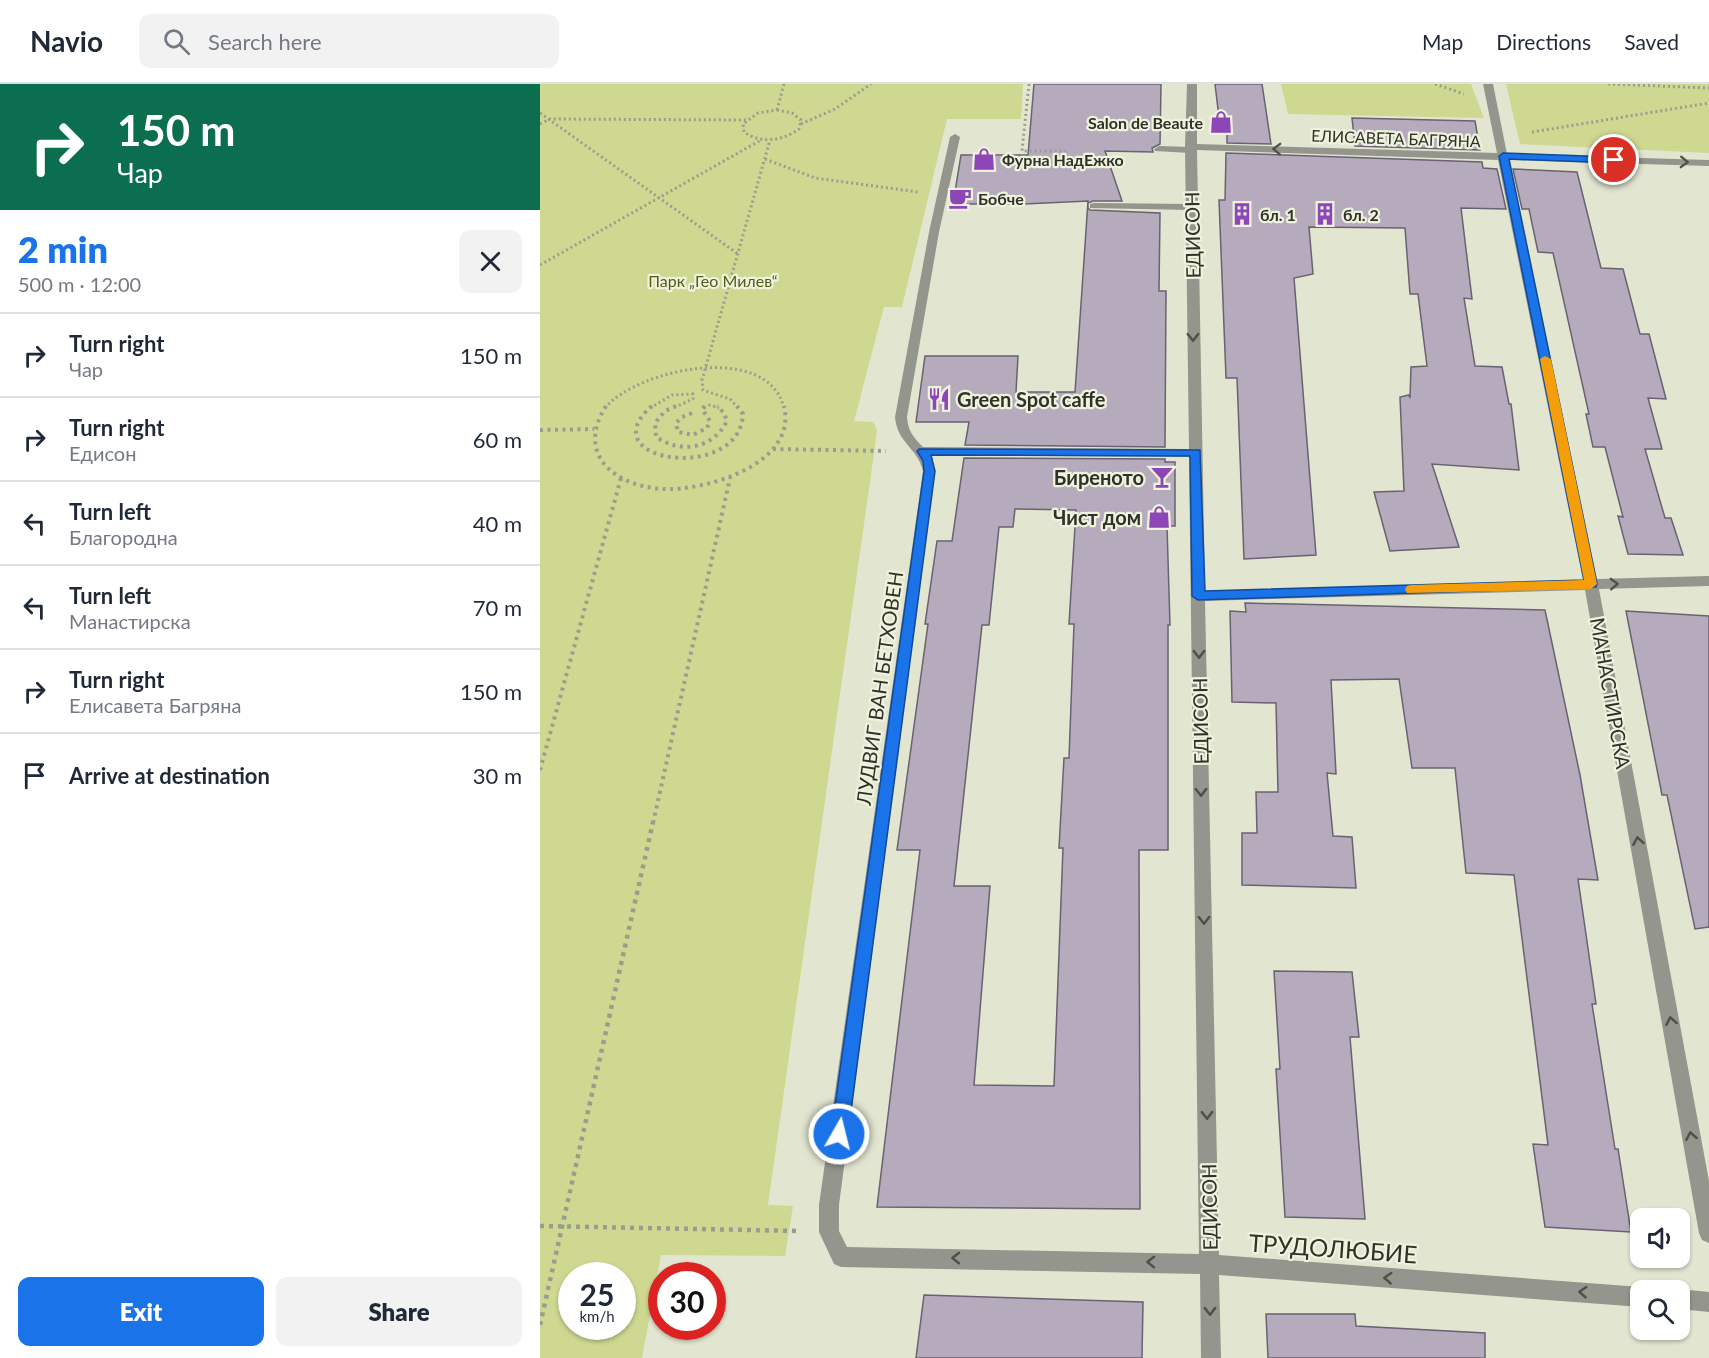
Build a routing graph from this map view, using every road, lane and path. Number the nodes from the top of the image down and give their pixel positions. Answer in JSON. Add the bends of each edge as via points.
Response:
{"nodes":[{"id":1,"x":784,"y":84,"type":"edge"},
{"id":2,"x":871,"y":84,"type":"edge"},
{"id":3,"x":1029,"y":84,"type":"edge"},
{"id":4,"x":1192,"y":84,"type":"edge"},
{"id":5,"x":1488,"y":84,"type":"edge"},
{"id":6,"x":1608,"y":84,"type":"edge"},
{"id":7,"x":1709,"y":88,"type":"edge"},
{"id":8,"x":1709,"y":103,"type":"edge"},
{"id":9,"x":777,"y":110,"type":"junction"},
{"id":10,"x":540,"y":113,"type":"edge"},
{"id":11,"x":550,"y":119,"type":"junction"},
{"id":12,"x":746,"y":120,"type":"junction"},
{"id":13,"x":540,"y":124,"type":"edge"},
{"id":14,"x":801,"y":124,"type":"junction"},
{"id":15,"x":955,"y":137,"type":"dead end"},
{"id":16,"x":1500,"y":138,"type":"junction"},
{"id":17,"x":761,"y":140,"type":"junction"},
{"id":18,"x":771,"y":140,"type":"junction"},
{"id":19,"x":1190,"y":148,"type":"junction"},
{"id":20,"x":1160,"y":149,"type":"dead end"},
{"id":21,"x":1066,"y":152,"type":"dead end"},
{"id":22,"x":1503,"y":156,"type":"junction"},
{"id":23,"x":765,"y":159,"type":"junction"},
{"id":24,"x":1709,"y":163,"type":"edge"},
{"id":25,"x":942,"y":195,"type":"junction"},
{"id":26,"x":660,"y":197,"type":"junction"},
{"id":27,"x":1094,"y":206,"type":"dead end"},
{"id":28,"x":1191,"y":207,"type":"junction"},
{"id":29,"x":738,"y":254,"type":"junction"},
{"id":30,"x":540,"y":265,"type":"edge"},
{"id":31,"x":704,"y":367,"type":"junction"},
{"id":32,"x":692,"y":413,"type":"dead end"},
{"id":33,"x":594,"y":429,"type":"junction"},
{"id":34,"x":540,"y":430,"type":"edge"},
{"id":35,"x":773,"y":449,"type":"junction"},
{"id":36,"x":923,"y":451,"type":"junction"},
{"id":37,"x":1196,"y":453,"type":"junction"},
{"id":38,"x":621,"y":478,"type":"junction"},
{"id":39,"x":730,"y":478,"type":"junction"},
{"id":40,"x":1709,"y":581,"type":"edge"},
{"id":41,"x":1591,"y":584,"type":"junction"},
{"id":42,"x":1198,"y":596,"type":"junction"},
{"id":43,"x":548,"y":742,"type":"junction"},
{"id":44,"x":540,"y":748,"type":"edge"},
{"id":45,"x":540,"y":770,"type":"edge"},
{"id":46,"x":540,"y":1226,"type":"edge"},
{"id":47,"x":563,"y":1226,"type":"junction"},
{"id":48,"x":829,"y":1232,"type":"junction"},
{"id":49,"x":1709,"y":1233,"type":"edge"},
{"id":50,"x":841,"y":1257,"type":"joint"},
{"id":51,"x":1210,"y":1264,"type":"junction"},
{"id":52,"x":1630,"y":1296,"type":"edge"},
{"id":53,"x":1690,"y":1300,"type":"edge"},
{"id":54,"x":1709,"y":1302,"type":"edge"},
{"id":55,"x":540,"y":1325,"type":"edge"},
{"id":56,"x":1211,"y":1358,"type":"edge"}],
"edges":[{"from":1,"to":9,"type":"path"},
{"from":2,"to":14,"type":"path","via":[[835,109]]},
{"from":3,"to":21,"type":"path","via":[[1022,151]]},
{"from":4,"to":19,"type":"street","name":"ЕДИСОН"},
{"from":5,"to":16,"type":"street","name":"МАНАСТИРСКА"},
{"from":6,"to":7,"type":"path"},
{"from":8,"to":16,"type":"path"},
{"from":9,"to":12,"type":"path"},
{"from":9,"to":14,"type":"path","via":[[797,116]]},
{"from":10,"to":11,"type":"path"},
{"from":11,"to":12,"type":"path"},
{"from":11,"to":13,"type":"path"},
{"from":11,"to":26,"type":"path"},
{"from":12,"to":17,"type":"path","via":[[744,132]]},
{"from":14,"to":18,"type":"path","via":[[795,133]]},
{"from":15,"to":25,"type":"street"},
{"from":16,"to":22,"type":"street","name":"МАНАСТИРСКА"},
{"from":17,"to":18,"type":"path"},
{"from":17,"to":26,"type":"path"},
{"from":18,"to":23,"type":"path"},
{"from":19,"to":20,"type":"street","name":"ЕЛИСАВЕТА БАГРЯНА"},
{"from":22,"to":19,"type":"street","name":"ЕЛИСАВЕТА БАГРЯНА","one_way":true},
{"from":19,"to":28,"type":"street","name":"ЕДИСОН"},
{"from":22,"to":24,"type":"street","name":"ЕЛИСАВЕТА БАГРЯНА","one_way":true},
{"from":22,"to":41,"type":"street","name":"МАНАСТИРСКА"},
{"from":23,"to":25,"type":"path","via":[[815,178]]},
{"from":23,"to":29,"type":"path"},
{"from":25,"to":36,"type":"street","via":[[900,429],[905,438]]},
{"from":26,"to":29,"type":"path"},
{"from":26,"to":30,"type":"path"},
{"from":27,"to":28,"type":"street"},
{"from":28,"to":37,"type":"street","name":"ЕДИСОН","one_way":true},
{"from":29,"to":31,"type":"path"},
{"from":31,"to":32,"type":"path","via":[[701,388],[732,400],[743,413],[736,437],[705,455],[678,459],[653,453],[639,440],[638,423],[643,415],[661,400],[684,393],[694,397],[665,411],[655,423],[654,430],[662,442],[680,447],[702,444],[720,434],[727,421],[721,408],[708,404],[702,409],[710,421],[703,431],[693,435],[678,432],[676,422]]},
{"from":31,"to":33,"type":"path","via":[[665,373],[621,393],[603,410]]},
{"from":31,"to":35,"type":"path","via":[[742,372],[759,378],[777,392],[786,409],[785,429]]},
{"from":33,"to":34,"type":"path"},
{"from":33,"to":38,"type":"path","via":[[594,448],[603,465]]},
{"from":35,"to":36,"type":"path"},
{"from":35,"to":39,"type":"path"},
{"from":36,"to":37,"type":"street"},
{"from":36,"to":48,"type":"street","name":"ЛУДВИГ ВАН БЕТХОВЕН","via":[[929,471],[829,1205]]},
{"from":37,"to":42,"type":"street","name":"ЕДИСОН"},
{"from":38,"to":39,"type":"path","via":[[672,489]]},
{"from":38,"to":43,"type":"path"},
{"from":39,"to":47,"type":"path"},
{"from":41,"to":40,"type":"street","one_way":true},
{"from":41,"to":42,"type":"street"},
{"from":49,"to":41,"type":"street","name":"МАНАСТИРСКА","one_way":true},
{"from":42,"to":51,"type":"street","name":"ЕДИСОН","one_way":true},
{"from":43,"to":44,"type":"path"},
{"from":43,"to":45,"type":"path"},
{"from":46,"to":47,"type":"path"},
{"from":47,"to":48,"type":"path"},
{"from":47,"to":55,"type":"path"},
{"from":48,"to":50,"type":"street","name":"ЛУДВИГ ВАН БЕТХОВЕН"},
{"from":51,"to":50,"type":"street","name":"ТРУДОЛЮБИЕ","one_way":true},
{"from":52,"to":51,"type":"street","name":"ТРУДОЛЮБИЕ","one_way":true},
{"from":51,"to":56,"type":"street","name":"ЕДИСОН","one_way":true},
{"from":53,"to":54,"type":"street"}]}
